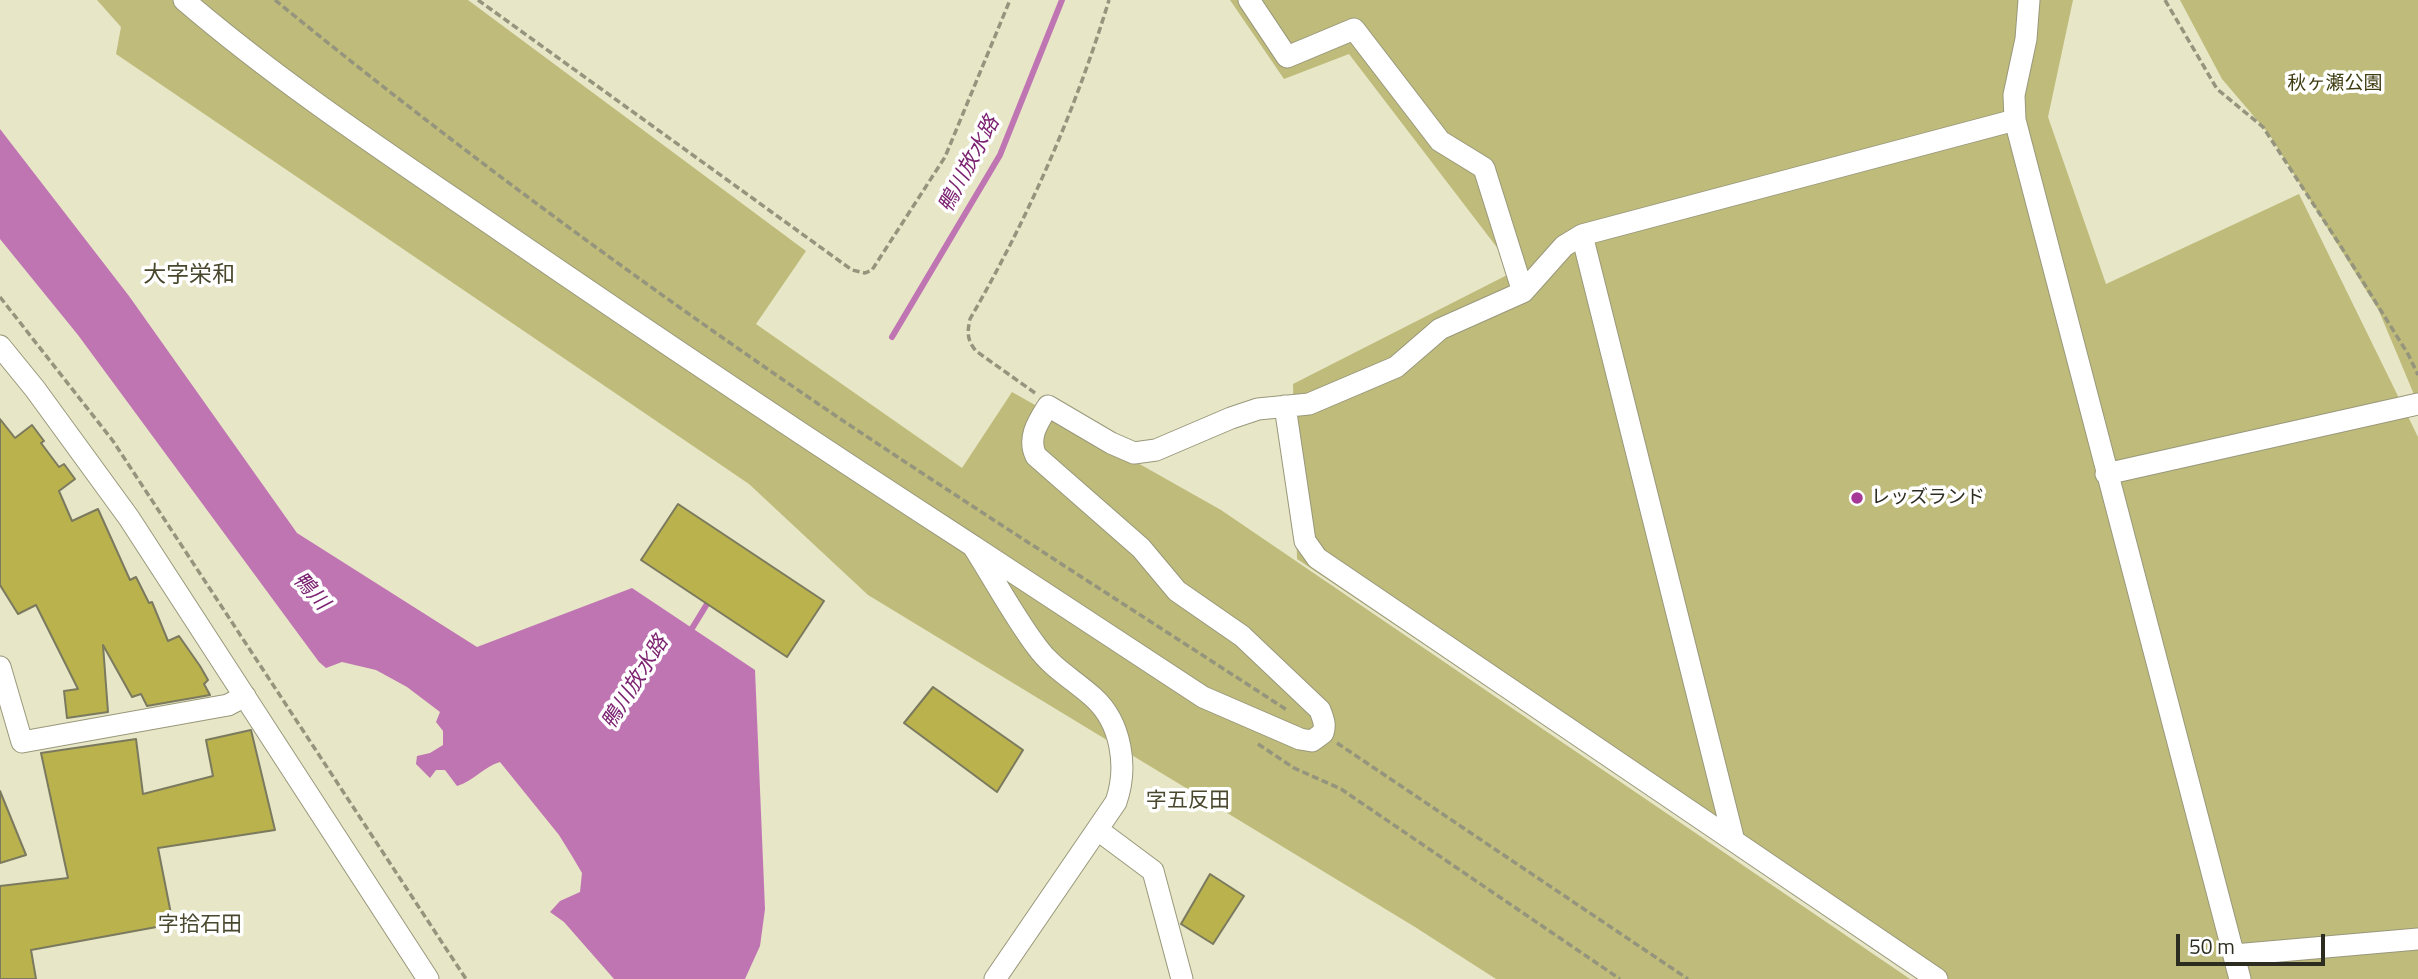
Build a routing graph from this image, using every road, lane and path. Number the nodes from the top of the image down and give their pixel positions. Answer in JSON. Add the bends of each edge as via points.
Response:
{"nodes":[{"id":1,"x":184,"y":0,"type":"edge"},
{"id":2,"x":275,"y":0,"type":"edge"},
{"id":3,"x":478,"y":0,"type":"edge"},
{"id":4,"x":1010,"y":0,"type":"edge"},
{"id":5,"x":1110,"y":0,"type":"edge"},
{"id":6,"x":1250,"y":0,"type":"edge"},
{"id":7,"x":2029,"y":0,"type":"edge"},
{"id":8,"x":2165,"y":0,"type":"edge"},
{"id":9,"x":2015,"y":120,"type":"junction"},
{"id":10,"x":1581,"y":235,"type":"junction"},
{"id":11,"x":1522,"y":292,"type":"junction"},
{"id":12,"x":0,"y":297,"type":"edge"},
{"id":13,"x":0,"y":346,"type":"edge"},
{"id":14,"x":2418,"y":375,"type":"edge"},
{"id":15,"x":2418,"y":404,"type":"edge"},
{"id":16,"x":1048,"y":405,"type":"junction"},
{"id":17,"x":1285,"y":406,"type":"junction"},
{"id":18,"x":2106,"y":474,"type":"junction"},
{"id":19,"x":973,"y":546,"type":"junction"},
{"id":20,"x":0,"y":667,"type":"edge"},
{"id":21,"x":245,"y":696,"type":"junction"},
{"id":22,"x":1289,"y":711,"type":"dead end"},
{"id":23,"x":1324,"y":733,"type":"junction"},
{"id":24,"x":1252,"y":741,"type":"dead end"},
{"id":25,"x":1098,"y":830,"type":"junction"},
{"id":26,"x":1734,"y":841,"type":"junction"},
{"id":27,"x":2418,"y":939,"type":"edge"},
{"id":28,"x":2234,"y":956,"type":"junction"},
{"id":29,"x":428,"y":979,"type":"edge"},
{"id":30,"x":466,"y":979,"type":"edge"},
{"id":31,"x":995,"y":979,"type":"edge"},
{"id":32,"x":1182,"y":979,"type":"edge"},
{"id":33,"x":1620,"y":979,"type":"edge"},
{"id":34,"x":1688,"y":979,"type":"edge"},
{"id":35,"x":1937,"y":979,"type":"edge"},
{"id":36,"x":2240,"y":979,"type":"edge"}],
"edges":[{"from":1,"to":19,"type":"street","via":[[297,89],[464,206]]},
{"from":2,"to":22,"type":"path","via":[[673,303],[841,419]]},
{"from":3,"to":4,"type":"path","via":[[852,270],[865,273],[872,270],[945,157]]},
{"from":5,"to":16,"type":"path","via":[[1062,135],[968,330],[976,352]]},
{"from":6,"to":11,"type":"street","via":[[1287,57],[1354,30],[1440,141],[1483,168]]},
{"from":7,"to":9,"type":"street","via":[[2014,95]]},
{"from":8,"to":14,"type":"path","via":[[2217,89],[2263,127]]},
{"from":9,"to":10,"type":"street"},
{"from":9,"to":18,"type":"street"},
{"from":10,"to":11,"type":"street","via":[[1564,246]]},
{"from":10,"to":26,"type":"street"},
{"from":11,"to":17,"type":"street","via":[[1440,329],[1396,367],[1309,404]]},
{"from":12,"to":30,"type":"path","via":[[113,441]]},
{"from":13,"to":21,"type":"street","via":[[129,518]]},
{"from":15,"to":18,"type":"street"},
{"from":16,"to":17,"type":"street","via":[[1134,453],[1156,450],[1258,409]]},
{"from":16,"to":23,"type":"street","via":[[1034,434],[1036,456],[1141,548],[1177,591],[1242,636],[1283,673],[1320,710]]},
{"from":17,"to":26,"type":"street","via":[[1305,541],[1317,558]]},
{"from":18,"to":28,"type":"street"},
{"from":19,"to":23,"type":"street","via":[[1203,697],[1300,740],[1312,741]]},
{"from":19,"to":25,"type":"street","via":[[1050,663],[1105,710],[1120,747],[1122,786]]},
{"from":20,"to":21,"type":"street","via":[[22,743],[228,705]]},
{"from":21,"to":29,"type":"street"},
{"from":23,"to":34,"type":"path"},
{"from":24,"to":33,"type":"path","via":[[1294,768],[1341,789]]},
{"from":25,"to":31,"type":"street"},
{"from":25,"to":32,"type":"street","via":[[1153,871]]},
{"from":26,"to":35,"type":"street"},
{"from":27,"to":28,"type":"street"},
{"from":28,"to":36,"type":"street"}]}
